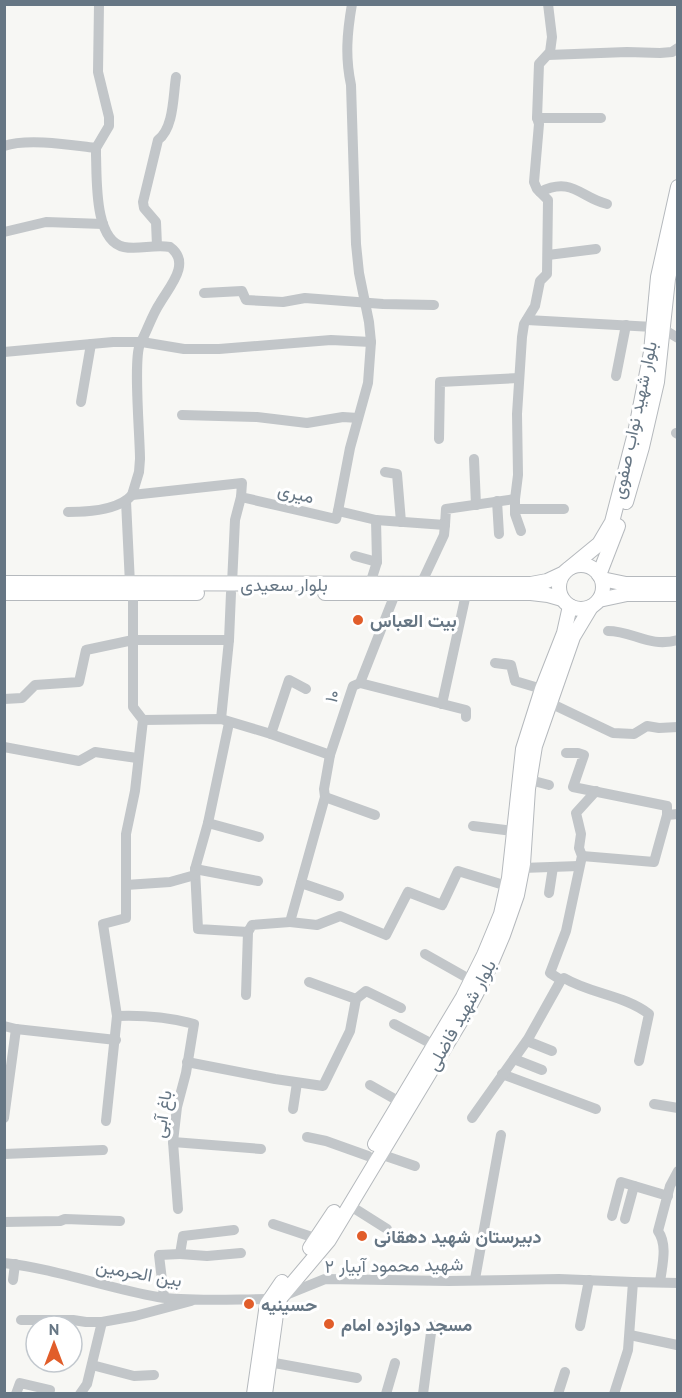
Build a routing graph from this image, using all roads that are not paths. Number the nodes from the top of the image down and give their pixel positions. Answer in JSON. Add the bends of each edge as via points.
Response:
{"nodes":[{"id":1,"x":99,"y":4,"type":"edge"},
{"id":2,"x":352,"y":4,"type":"edge"},
{"id":3,"x":548,"y":4,"type":"edge"},
{"id":4,"x":678,"y":48,"type":"edge"},
{"id":5,"x":548,"y":55,"type":"junction"},
{"id":6,"x":176,"y":77,"type":"dead end"},
{"id":7,"x":537,"y":118,"type":"junction"},
{"id":8,"x":601,"y":118,"type":"dead end"},
{"id":9,"x":4,"y":146,"type":"edge"},
{"id":10,"x":96,"y":147,"type":"junction"},
{"id":11,"x":678,"y":187,"type":"edge"},
{"id":12,"x":540,"y":192,"type":"junction"},
{"id":13,"x":607,"y":204,"type":"dead end"},
{"id":14,"x":103,"y":224,"type":"junction"},
{"id":15,"x":4,"y":232,"type":"edge"},
{"id":16,"x":678,"y":235,"type":"edge"},
{"id":17,"x":157,"y":246,"type":"junction"},
{"id":18,"x":596,"y":249,"type":"dead end"},
{"id":19,"x":548,"y":255,"type":"junction"},
{"id":20,"x":204,"y":293,"type":"dead end"},
{"id":21,"x":366,"y":302,"type":"junction"},
{"id":22,"x":435,"y":305,"type":"dead end"},
{"id":23,"x":527,"y":320,"type":"junction"},
{"id":24,"x":626,"y":326,"type":"junction"},
{"id":25,"x":658,"y":328,"type":"junction"},
{"id":26,"x":678,"y":338,"type":"edge"},
{"id":27,"x":142,"y":342,"type":"junction"},
{"id":28,"x":371,"y":342,"type":"junction"},
{"id":29,"x":91,"y":344,"type":"junction"},
{"id":30,"x":4,"y":352,"type":"edge"},
{"id":31,"x":656,"y":353,"type":"junction"},
{"id":32,"x":616,"y":376,"type":"dead end"},
{"id":33,"x":519,"y":378,"type":"junction"},
{"id":34,"x":81,"y":402,"type":"dead end"},
{"id":35,"x":182,"y":415,"type":"dead end"},
{"id":36,"x":358,"y":418,"type":"junction"},
{"id":37,"x":439,"y":439,"type":"dead end"},
{"id":38,"x":474,"y":459,"type":"dead end"},
{"id":39,"x":385,"y":472,"type":"dead end"},
{"id":40,"x":241,"y":497,"type":"junction"},
{"id":41,"x":129,"y":498,"type":"junction"},
{"id":42,"x":497,"y":501,"type":"junction"},
{"id":43,"x":515,"y":504,"type":"junction"},
{"id":44,"x":476,"y":505,"type":"junction"},
{"id":45,"x":564,"y":509,"type":"dead end"},
{"id":46,"x":338,"y":511,"type":"junction"},
{"id":47,"x":68,"y":512,"type":"dead end"},
{"id":48,"x":376,"y":520,"type":"junction"},
{"id":49,"x":401,"y":522,"type":"junction"},
{"id":50,"x":445,"y":525,"type":"junction"},
{"id":51,"x":521,"y":531,"type":"dead end"},
{"id":52,"x":499,"y":534,"type":"dead end"},
{"id":53,"x":355,"y":556,"type":"dead end"},
{"id":54,"x":377,"y":562,"type":"junction"},
{"id":55,"x":566,"y":570,"type":"junction"},
{"id":56,"x":600,"y":577,"type":"junction"},
{"id":57,"x":4,"y":583,"type":"edge"},
{"id":58,"x":370,"y":584,"type":"junction"},
{"id":59,"x":421,"y":584,"type":"junction"},
{"id":60,"x":678,"y":584,"type":"edge"},
{"id":61,"x":132,"y":589,"type":"junction"},
{"id":62,"x":231,"y":589,"type":"junction"},
{"id":63,"x":4,"y":593,"type":"edge"},
{"id":64,"x":395,"y":594,"type":"junction"},
{"id":65,"x":466,"y":594,"type":"junction"},
{"id":66,"x":678,"y":594,"type":"edge"},
{"id":67,"x":566,"y":603,"type":"junction"},
{"id":68,"x":595,"y":603,"type":"junction"},
{"id":69,"x":608,"y":630,"type":"dead end"},
{"id":70,"x":133,"y":640,"type":"junction"},
{"id":71,"x":229,"y":640,"type":"junction"},
{"id":72,"x":678,"y":640,"type":"edge"},
{"id":73,"x":495,"y":663,"type":"dead end"},
{"id":74,"x":360,"y":683,"type":"junction"},
{"id":75,"x":306,"y":688,"type":"dead end"},
{"id":76,"x":542,"y":689,"type":"junction"},
{"id":77,"x":4,"y":699,"type":"edge"},
{"id":78,"x":550,"y":703,"type":"junction"},
{"id":79,"x":442,"y":704,"type":"junction"},
{"id":80,"x":466,"y":717,"type":"dead end"},
{"id":81,"x":143,"y":720,"type":"junction"},
{"id":82,"x":225,"y":721,"type":"junction"},
{"id":83,"x":678,"y":727,"type":"edge"},
{"id":84,"x":271,"y":734,"type":"junction"},
{"id":85,"x":4,"y":747,"type":"edge"},
{"id":86,"x":566,"y":753,"type":"dead end"},
{"id":87,"x":330,"y":755,"type":"junction"},
{"id":88,"x":137,"y":758,"type":"junction"},
{"id":89,"x":530,"y":780,"type":"junction"},
{"id":90,"x":549,"y":785,"type":"dead end"},
{"id":91,"x":596,"y":791,"type":"junction"},
{"id":92,"x":325,"y":797,"type":"junction"},
{"id":93,"x":672,"y":814,"type":"edge"},
{"id":94,"x":375,"y":815,"type":"dead end"},
{"id":95,"x":208,"y":823,"type":"junction"},
{"id":96,"x":473,"y":826,"type":"dead end"},
{"id":97,"x":513,"y":831,"type":"junction"},
{"id":98,"x":259,"y":837,"type":"dead end"},
{"id":99,"x":580,"y":861,"type":"junction"},
{"id":100,"x":553,"y":867,"type":"junction"},
{"id":101,"x":522,"y":868,"type":"junction"},
{"id":102,"x":195,"y":872,"type":"junction"},
{"id":103,"x":258,"y":881,"type":"dead end"},
{"id":104,"x":301,"y":883,"type":"junction"},
{"id":105,"x":126,"y":885,"type":"junction"},
{"id":106,"x":507,"y":886,"type":"junction"},
{"id":107,"x":549,"y":893,"type":"dead end"},
{"id":108,"x":339,"y":896,"type":"dead end"},
{"id":109,"x":509,"y":905,"type":"junction"},
{"id":110,"x":290,"y":922,"type":"junction"},
{"id":111,"x":248,"y":932,"type":"junction"},
{"id":112,"x":425,"y":954,"type":"dead end"},
{"id":113,"x":471,"y":980,"type":"junction"},
{"id":114,"x":561,"y":980,"type":"junction"},
{"id":115,"x":309,"y":982,"type":"dead end"},
{"id":116,"x":246,"y":995,"type":"dead end"},
{"id":117,"x":356,"y":999,"type":"junction"},
{"id":118,"x":401,"y":1008,"type":"dead end"},
{"id":119,"x":117,"y":1016,"type":"junction"},
{"id":120,"x":394,"y":1024,"type":"dead end"},
{"id":121,"x":4,"y":1026,"type":"edge"},
{"id":122,"x":16,"y":1029,"type":"junction"},
{"id":123,"x":116,"y":1040,"type":"junction"},
{"id":124,"x":527,"y":1041,"type":"junction"},
{"id":125,"x":434,"y":1044,"type":"junction"},
{"id":126,"x":552,"y":1051,"type":"dead end"},
{"id":127,"x":514,"y":1059,"type":"junction"},
{"id":128,"x":639,"y":1061,"type":"dead end"},
{"id":129,"x":187,"y":1062,"type":"junction"},
{"id":130,"x":542,"y":1070,"type":"dead end"},
{"id":131,"x":502,"y":1074,"type":"junction"},
{"id":132,"x":297,"y":1083,"type":"junction"},
{"id":133,"x":370,"y":1085,"type":"dead end"},
{"id":134,"x":400,"y":1102,"type":"junction"},
{"id":135,"x":654,"y":1104,"type":"dead end"},
{"id":136,"x":678,"y":1108,"type":"edge"},
{"id":137,"x":293,"y":1109,"type":"dead end"},
{"id":138,"x":596,"y":1109,"type":"dead end"},
{"id":139,"x":4,"y":1118,"type":"edge"},
{"id":140,"x":472,"y":1118,"type":"dead end"},
{"id":141,"x":106,"y":1121,"type":"dead end"},
{"id":142,"x":501,"y":1136,"type":"dead end"},
{"id":143,"x":307,"y":1137,"type":"dead end"},
{"id":144,"x":173,"y":1143,"type":"junction"},
{"id":145,"x":261,"y":1149,"type":"dead end"},
{"id":146,"x":103,"y":1150,"type":"dead end"},
{"id":147,"x":4,"y":1154,"type":"edge"},
{"id":148,"x":374,"y":1155,"type":"junction"},
{"id":149,"x":415,"y":1166,"type":"dead end"},
{"id":150,"x":678,"y":1171,"type":"edge"},
{"id":151,"x":634,"y":1186,"type":"junction"},
{"id":152,"x":668,"y":1196,"type":"junction"},
{"id":153,"x":349,"y":1205,"type":"junction"},
{"id":154,"x":178,"y":1209,"type":"dead end"},
{"id":155,"x":612,"y":1216,"type":"dead end"},
{"id":156,"x":625,"y":1219,"type":"dead end"},
{"id":157,"x":120,"y":1221,"type":"dead end"},
{"id":158,"x":4,"y":1222,"type":"edge"},
{"id":159,"x":273,"y":1224,"type":"dead end"},
{"id":160,"x":387,"y":1229,"type":"dead end"},
{"id":161,"x":234,"y":1230,"type":"dead end"},
{"id":162,"x":318,"y":1239,"type":"junction"},
{"id":163,"x":241,"y":1253,"type":"dead end"},
{"id":164,"x":180,"y":1254,"type":"junction"},
{"id":165,"x":310,"y":1256,"type":"junction"},
{"id":166,"x":10,"y":1263,"type":"edge"},
{"id":167,"x":475,"y":1279,"type":"junction"},
{"id":168,"x":13,"y":1280,"type":"dead end"},
{"id":169,"x":589,"y":1280,"type":"junction"},
{"id":170,"x":633,"y":1282,"type":"junction"},
{"id":171,"x":660,"y":1282,"type":"junction"},
{"id":172,"x":678,"y":1283,"type":"edge"},
{"id":173,"x":164,"y":1297,"type":"junction"},
{"id":174,"x":200,"y":1298,"type":"junction"},
{"id":175,"x":275,"y":1298,"type":"junction"},
{"id":176,"x":21,"y":1320,"type":"dead end"},
{"id":177,"x":102,"y":1322,"type":"junction"},
{"id":178,"x":432,"y":1325,"type":"dead end"},
{"id":179,"x":580,"y":1326,"type":"dead end"},
{"id":180,"x":630,"y":1335,"type":"junction"},
{"id":181,"x":677,"y":1345,"type":"edge"},
{"id":182,"x":269,"y":1362,"type":"junction"},
{"id":183,"x":395,"y":1363,"type":"dead end"},
{"id":184,"x":92,"y":1365,"type":"junction"},
{"id":185,"x":565,"y":1372,"type":"dead end"},
{"id":186,"x":154,"y":1375,"type":"dead end"},
{"id":187,"x":357,"y":1378,"type":"dead end"},
{"id":188,"x":50,"y":1390,"type":"dead end"},
{"id":189,"x":16,"y":1391,"type":"edge"},
{"id":190,"x":80,"y":1394,"type":"edge"},
{"id":191,"x":254,"y":1394,"type":"edge"},
{"id":192,"x":265,"y":1394,"type":"edge"},
{"id":193,"x":386,"y":1394,"type":"edge"},
{"id":194,"x":423,"y":1394,"type":"edge"},
{"id":195,"x":558,"y":1394,"type":"edge"},
{"id":196,"x":614,"y":1394,"type":"edge"}],
"edges":[{"from":1,"to":10,"type":"street","via":[[98,72],[109,126]]},
{"from":2,"to":21,"type":"street","via":[[346,63],[351,85],[356,244]]},
{"from":3,"to":5,"type":"street","via":[[552,37]]},
{"from":4,"to":5,"type":"street","via":[[660,53]]},
{"from":5,"to":7,"type":"street","via":[[539,64]]},
{"from":6,"to":17,"type":"street","via":[[168,128],[158,140],[143,201],[156,222]]},
{"from":7,"to":8,"type":"street"},
{"from":7,"to":12,"type":"street","via":[[534,182]]},
{"from":9,"to":10,"type":"street","via":[[58,143]]},
{"from":10,"to":14,"type":"street"},
{"from":11,"to":25,"type":"main road","name":"بلوار شهید نواب صفوی","via":[[658,277]]},
{"from":12,"to":13,"type":"street","via":[[571,187]]},
{"from":12,"to":19,"type":"street","via":[[548,200]]},
{"from":14,"to":15,"type":"street","via":[[46,222]]},
{"from":14,"to":17,"type":"street","via":[[112,243],[131,248]]},
{"from":16,"to":25,"type":"main road","name":"بلوار شهید نواب صفوی"},
{"from":17,"to":27,"type":"street","via":[[176,251],[178,273]]},
{"from":18,"to":19,"type":"street"},
{"from":19,"to":23,"type":"street","via":[[547,274],[540,281],[535,306]]},
{"from":20,"to":21,"type":"street","via":[[242,291],[246,300],[260,302],[305,298]]},
{"from":21,"to":22,"type":"street"},
{"from":21,"to":28,"type":"street"},
{"from":23,"to":24,"type":"street"},
{"from":23,"to":33,"type":"street"},
{"from":24,"to":25,"type":"street"},
{"from":24,"to":32,"type":"street"},
{"from":25,"to":26,"type":"street"},
{"from":25,"to":31,"type":"main road","name":"بلوار شهید نواب صفوی"},
{"from":27,"to":28,"type":"street","via":[[184,349],[219,349],[331,340]]},
{"from":27,"to":29,"type":"street"},
{"from":27,"to":41,"type":"street","via":[[138,352],[140,459]]},
{"from":28,"to":36,"type":"street","via":[[368,383]]},
{"from":29,"to":30,"type":"street"},
{"from":29,"to":34,"type":"street"},
{"from":31,"to":55,"type":"main road","name":"بلوار شهید نواب صفوی","via":[[612,522],[599,544]]},
{"from":31,"to":56,"type":"main road","name":"بلوار شهید نواب صفوی","via":[[657,382],[637,465]]},
{"from":33,"to":37,"type":"street","via":[[440,382]]},
{"from":33,"to":43,"type":"street"},
{"from":35,"to":36,"type":"street","via":[[307,423]]},
{"from":36,"to":46,"type":"street"},
{"from":38,"to":44,"type":"street"},
{"from":39,"to":49,"type":"street","via":[[397,474]]},
{"from":40,"to":41,"type":"street","name":"میری","via":[[242,483]]},
{"from":40,"to":46,"type":"street","name":"میری","via":[[336,519]]},
{"from":40,"to":62,"type":"street","via":[[235,520]]},
{"from":41,"to":47,"type":"street","name":"میری"},
{"from":41,"to":61,"type":"street"},
{"from":42,"to":43,"type":"street"},
{"from":42,"to":44,"type":"street"},
{"from":42,"to":52,"type":"street"},
{"from":43,"to":45,"type":"street"},
{"from":43,"to":51,"type":"street"},
{"from":44,"to":50,"type":"street","via":[[446,510]]},
{"from":46,"to":48,"type":"street","name":"میری"},
{"from":48,"to":49,"type":"street","name":"میری"},
{"from":48,"to":54,"type":"street"},
{"from":49,"to":50,"type":"street","name":"میری"},
{"from":50,"to":59,"type":"street"},
{"from":53,"to":54,"type":"street"},
{"from":54,"to":58,"type":"street"},
{"from":55,"to":56,"type":"main road","via":[[586,565]]},
{"from":55,"to":59,"type":"main road","name":"بلوار سعیدی","via":[[531,584]]},
{"from":55,"to":67,"type":"main road","via":[[558,584]]},
{"from":56,"to":60,"type":"main road","via":[[626,584]]},
{"from":56,"to":68,"type":"main road","via":[[603,590]]},
{"from":57,"to":61,"type":"main road","name":"بلوار سعیدی"},
{"from":58,"to":59,"type":"main road","name":"بلوار سعیدی"},
{"from":58,"to":62,"type":"main road","name":"بلوار سعیدی"},
{"from":61,"to":62,"type":"main road","name":"بلوار سعیدی"},
{"from":61,"to":63,"type":"main road","name":"بلوار سعیدی"},
{"from":61,"to":70,"type":"street"},
{"from":62,"to":64,"type":"main road","name":"بلوار سعیدی"},
{"from":62,"to":71,"type":"street"},
{"from":64,"to":65,"type":"main road","name":"بلوار سعیدی"},
{"from":64,"to":74,"type":"street","name":"۱۰"},
{"from":65,"to":67,"type":"main road","name":"بلوار سعیدی","via":[[531,593]]},
{"from":65,"to":79,"type":"street"},
{"from":66,"to":68,"type":"main road","via":[[627,594]]},
{"from":67,"to":68,"type":"main road","via":[[580,609]]},
{"from":67,"to":76,"type":"main road","name":"بلوار شهید فاضلی","via":[[564,633]]},
{"from":68,"to":78,"type":"main road","name":"بلوار شهید فاضلی","via":[[573,637]]},
{"from":69,"to":72,"type":"street","via":[[653,641]]},
{"from":70,"to":71,"type":"street"},
{"from":70,"to":77,"type":"street","via":[[86,650],[79,682],[35,685],[22,698]]},
{"from":70,"to":81,"type":"street","via":[[133,707]]},
{"from":71,"to":82,"type":"street"},
{"from":73,"to":76,"type":"street","via":[[513,666],[515,681]]},
{"from":74,"to":79,"type":"street"},
{"from":74,"to":87,"type":"street","name":"۱۰","via":[[352,686]]},
{"from":75,"to":84,"type":"street","via":[[290,680]]},
{"from":76,"to":97,"type":"main road","name":"بلوار شهید فاضلی","via":[[523,749]]},
{"from":78,"to":83,"type":"street","via":[[613,733],[634,734],[647,726]]},
{"from":78,"to":89,"type":"main road","name":"بلوار شهید فاضلی","via":[[535,746]]},
{"from":79,"to":80,"type":"street","via":[[466,710]]},
{"from":81,"to":82,"type":"street"},
{"from":81,"to":88,"type":"street"},
{"from":82,"to":84,"type":"street"},
{"from":82,"to":95,"type":"street"},
{"from":84,"to":87,"type":"street"},
{"from":85,"to":88,"type":"street","via":[[79,761],[95,752]]},
{"from":86,"to":91,"type":"street","via":[[585,755],[573,786]]},
{"from":87,"to":92,"type":"street"},
{"from":88,"to":105,"type":"street","via":[[126,834]]},
{"from":89,"to":90,"type":"street"},
{"from":89,"to":101,"type":"main road","name":"بلوار شهید فاضلی"},
{"from":91,"to":93,"type":"street","via":[[667,806]]},
{"from":91,"to":99,"type":"street","via":[[576,813],[581,834]]},
{"from":92,"to":94,"type":"street"},
{"from":92,"to":104,"type":"street"},
{"from":93,"to":99,"type":"street","via":[[654,862]]},
{"from":95,"to":98,"type":"street"},
{"from":95,"to":102,"type":"street"},
{"from":96,"to":97,"type":"street"},
{"from":97,"to":106,"type":"main road","name":"بلوار شهید فاضلی"},
{"from":99,"to":100,"type":"street"},
{"from":99,"to":114,"type":"street","via":[[566,931],[550,973]]},
{"from":100,"to":101,"type":"street"},
{"from":100,"to":107,"type":"street"},
{"from":101,"to":109,"type":"main road","name":"بلوار شهید فاضلی"},
{"from":102,"to":103,"type":"street"},
{"from":102,"to":105,"type":"street","via":[[170,882]]},
{"from":102,"to":111,"type":"street","via":[[198,929]]},
{"from":104,"to":108,"type":"street"},
{"from":104,"to":110,"type":"street"},
{"from":105,"to":119,"type":"street","via":[[126,918],[103,924]]},
{"from":106,"to":109,"type":"main road","name":"بلوار شهید فاضلی"},
{"from":106,"to":110,"type":"street","via":[[458,871],[442,905],[408,892],[386,935],[340,916],[317,925]]},
{"from":109,"to":113,"type":"main road","name":"بلوار شهید فاضلی"},
{"from":109,"to":148,"type":"main road","name":"بلوار شهید فاضلی","via":[[486,975],[468,1009]]},
{"from":110,"to":111,"type":"street","via":[[252,925]]},
{"from":111,"to":116,"type":"street"},
{"from":112,"to":113,"type":"street"},
{"from":113,"to":125,"type":"main road","name":"بلوار شهید فاضلی"},
{"from":114,"to":124,"type":"street"},
{"from":114,"to":128,"type":"street","via":[[620,999],[649,1014]]},
{"from":115,"to":117,"type":"street"},
{"from":117,"to":118,"type":"street","via":[[366,991]]},
{"from":117,"to":132,"type":"street","via":[[350,1031],[323,1086]]},
{"from":119,"to":123,"type":"street"},
{"from":119,"to":129,"type":"street","name":"باغ آبی","via":[[145,1015],[194,1024]]},
{"from":120,"to":125,"type":"street"},
{"from":121,"to":122,"type":"street"},
{"from":122,"to":123,"type":"street"},
{"from":122,"to":139,"type":"street"},
{"from":123,"to":141,"type":"street"},
{"from":124,"to":126,"type":"street"},
{"from":124,"to":127,"type":"street"},
{"from":125,"to":134,"type":"main road","name":"بلوار شهید فاضلی"},
{"from":127,"to":130,"type":"street"},
{"from":127,"to":131,"type":"street"},
{"from":129,"to":132,"type":"street"},
{"from":129,"to":144,"type":"street","name":"باغ آبی"},
{"from":131,"to":138,"type":"street"},
{"from":131,"to":140,"type":"street"},
{"from":132,"to":137,"type":"street"},
{"from":133,"to":134,"type":"street"},
{"from":134,"to":148,"type":"main road","name":"بلوار شهید فاضلی"},
{"from":135,"to":136,"type":"street"},
{"from":142,"to":167,"type":"street"},
{"from":143,"to":148,"type":"street"},
{"from":144,"to":145,"type":"street"},
{"from":144,"to":154,"type":"street","name":"باغ آبی"},
{"from":146,"to":147,"type":"street"},
{"from":148,"to":149,"type":"street"},
{"from":148,"to":153,"type":"main road","name":"بلوار شهید فاضلی"},
{"from":148,"to":162,"type":"main road","name":"بلوار شهید فاضلی"},
{"from":150,"to":152,"type":"street"},
{"from":151,"to":152,"type":"street"},
{"from":151,"to":155,"type":"street","via":[[621,1182]]},
{"from":151,"to":156,"type":"street"},
{"from":152,"to":171,"type":"street","via":[[658,1231],[663,1238]]},
{"from":153,"to":160,"type":"street"},
{"from":153,"to":165,"type":"main road","name":"بلوار شهید فاضلی","via":[[329,1240]]},
{"from":157,"to":158,"type":"street"},
{"from":159,"to":162,"type":"street"},
{"from":161,"to":164,"type":"street","via":[[183,1236]]},
{"from":162,"to":165,"type":"main road","name":"بلوار شهید فاضلی"},
{"from":163,"to":164,"type":"street"},
{"from":164,"to":173,"type":"street","via":[[159,1255]]},
{"from":165,"to":175,"type":"main road","name":"بلوار شهید فاضلی"},
{"from":166,"to":168,"type":"street"},
{"from":166,"to":173,"type":"street","name":"بین الحرمین"},
{"from":167,"to":169,"type":"street","name":"شهید محمود آبیار ۲"},
{"from":167,"to":175,"type":"street","name":"شهید محمود آبیار ۲","via":[[325,1279]]},
{"from":169,"to":170,"type":"street","name":"شهید محمود آبیار ۲"},
{"from":169,"to":179,"type":"street"},
{"from":170,"to":171,"type":"street","name":"شهید محمود آبیار ۲"},
{"from":170,"to":180,"type":"street"},
{"from":171,"to":172,"type":"street","name":"شهید محمود آبیار ۲"},
{"from":173,"to":174,"type":"street","name":"بین الحرمین"},
{"from":174,"to":175,"type":"street","name":"بین الحرمین"},
{"from":174,"to":177,"type":"street"},
{"from":175,"to":182,"type":"main road","name":"بلوار شهید فاضلی"},
{"from":175,"to":191,"type":"main road"},
{"from":176,"to":177,"type":"street"},
{"from":177,"to":184,"type":"street"},
{"from":178,"to":194,"type":"street"},
{"from":180,"to":181,"type":"street"},
{"from":180,"to":196,"type":"street"},
{"from":182,"to":187,"type":"street"},
{"from":182,"to":192,"type":"main road","name":"بلوار شهید فاضلی"},
{"from":183,"to":193,"type":"street"},
{"from":184,"to":186,"type":"street","via":[[134,1376]]},
{"from":184,"to":190,"type":"street"},
{"from":185,"to":195,"type":"street"},
{"from":188,"to":189,"type":"street","via":[[20,1383]]}]}
